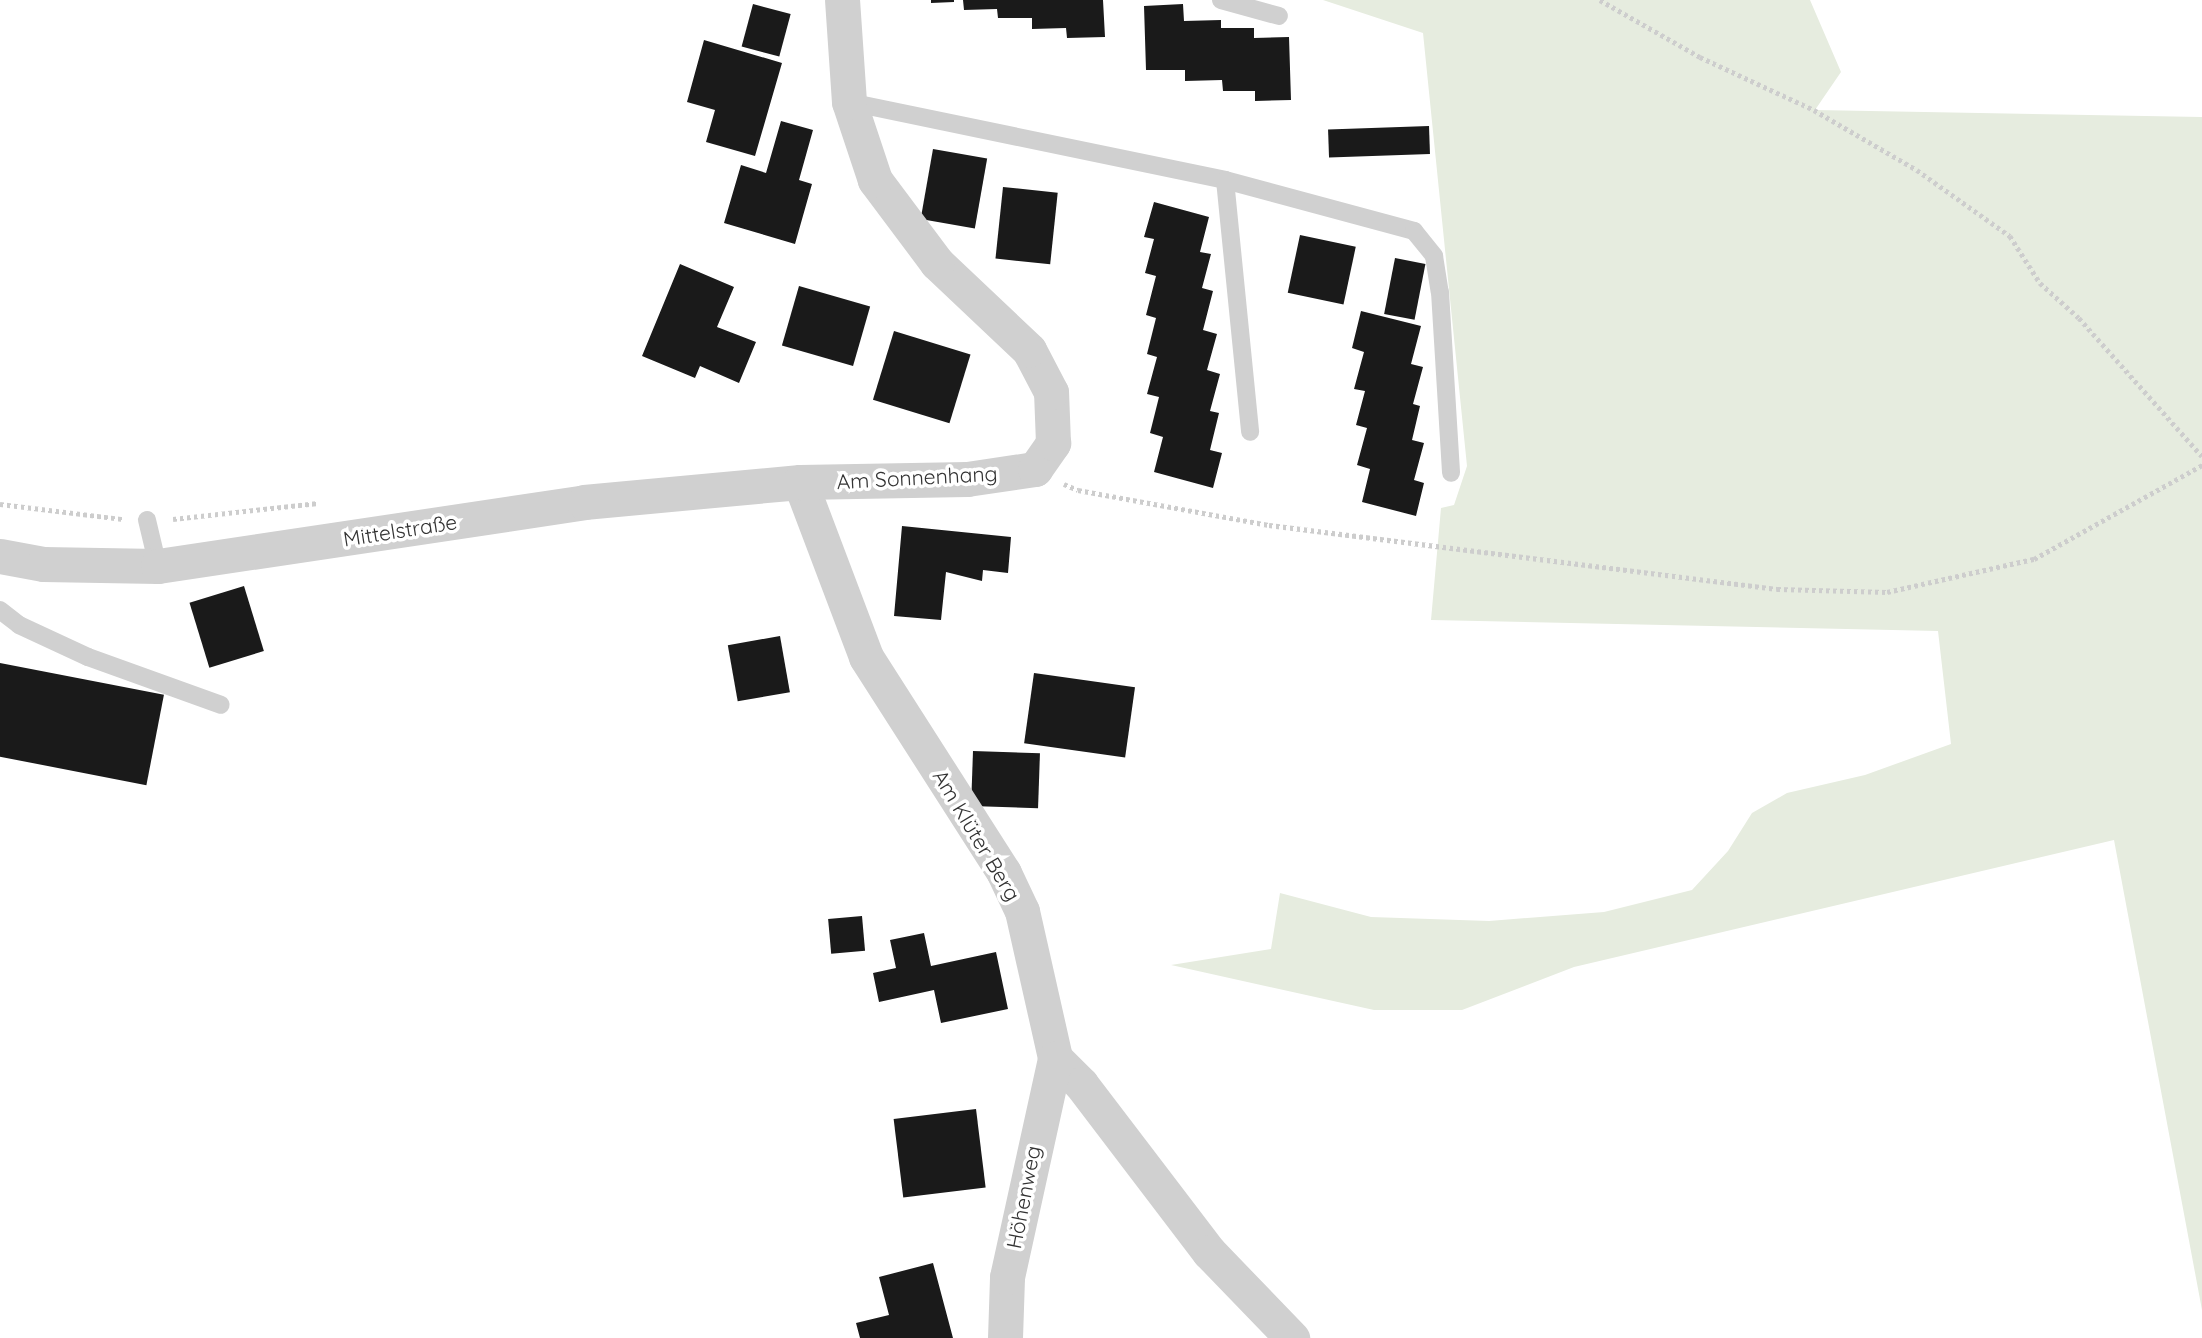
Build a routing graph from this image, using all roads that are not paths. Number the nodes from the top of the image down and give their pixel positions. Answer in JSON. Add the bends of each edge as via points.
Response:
{"nodes":[{"id":1,"x":842,"y":0,"type":"edge"},
{"id":2,"x":1221,"y":0,"type":"edge"},
{"id":3,"x":1279,"y":16,"type":"dead end"},
{"id":4,"x":849,"y":102,"type":"junction"},
{"id":5,"x":1225,"y":180,"type":"junction"},
{"id":6,"x":1250,"y":432,"type":"dead end"},
{"id":7,"x":1451,"y":473,"type":"dead end"},
{"id":8,"x":800,"y":482,"type":"junction"},
{"id":9,"x":147,"y":520,"type":"road end"},
{"id":10,"x":0,"y":556,"type":"edge"},
{"id":11,"x":158,"y":566,"type":"junction"},
{"id":12,"x":0,"y":610,"type":"edge"},
{"id":13,"x":221,"y":705,"type":"dead end"},
{"id":14,"x":1055,"y":1058,"type":"junction"},
{"id":15,"x":1005,"y":1338,"type":"edge"},
{"id":16,"x":1292,"y":1338,"type":"edge"}],
"edges":[{"from":1,"to":4,"type":"street"},
{"from":2,"to":3,"type":"lane"},
{"from":4,"to":5,"type":"lane"},
{"from":4,"to":8,"type":"street","name":"Am Sonnenhang","via":[[875,180],[937,263],[1029,350],[1051,392],[1052,443],[1035,470],[967,479]]},
{"from":5,"to":6,"type":"lane"},
{"from":5,"to":7,"type":"lane","via":[[1415,231],[1434,257]]},
{"from":8,"to":11,"type":"street","name":"Mittelstraße","via":[[584,502]]},
{"from":8,"to":14,"type":"street","name":"Am Klüter Berg","via":[[866,657],[1004,873],[1021,911]]},
{"from":9,"to":11,"type":"lane"},
{"from":10,"to":11,"type":"street","name":"Mittelstraße","via":[[43,564]]},
{"from":12,"to":13,"type":"lane","via":[[19,625],[88,657]]},
{"from":14,"to":15,"type":"street","name":"Höhenweg","via":[[1007,1277]]},
{"from":14,"to":16,"type":"street","via":[[1081,1084],[1209,1252]]}]}
